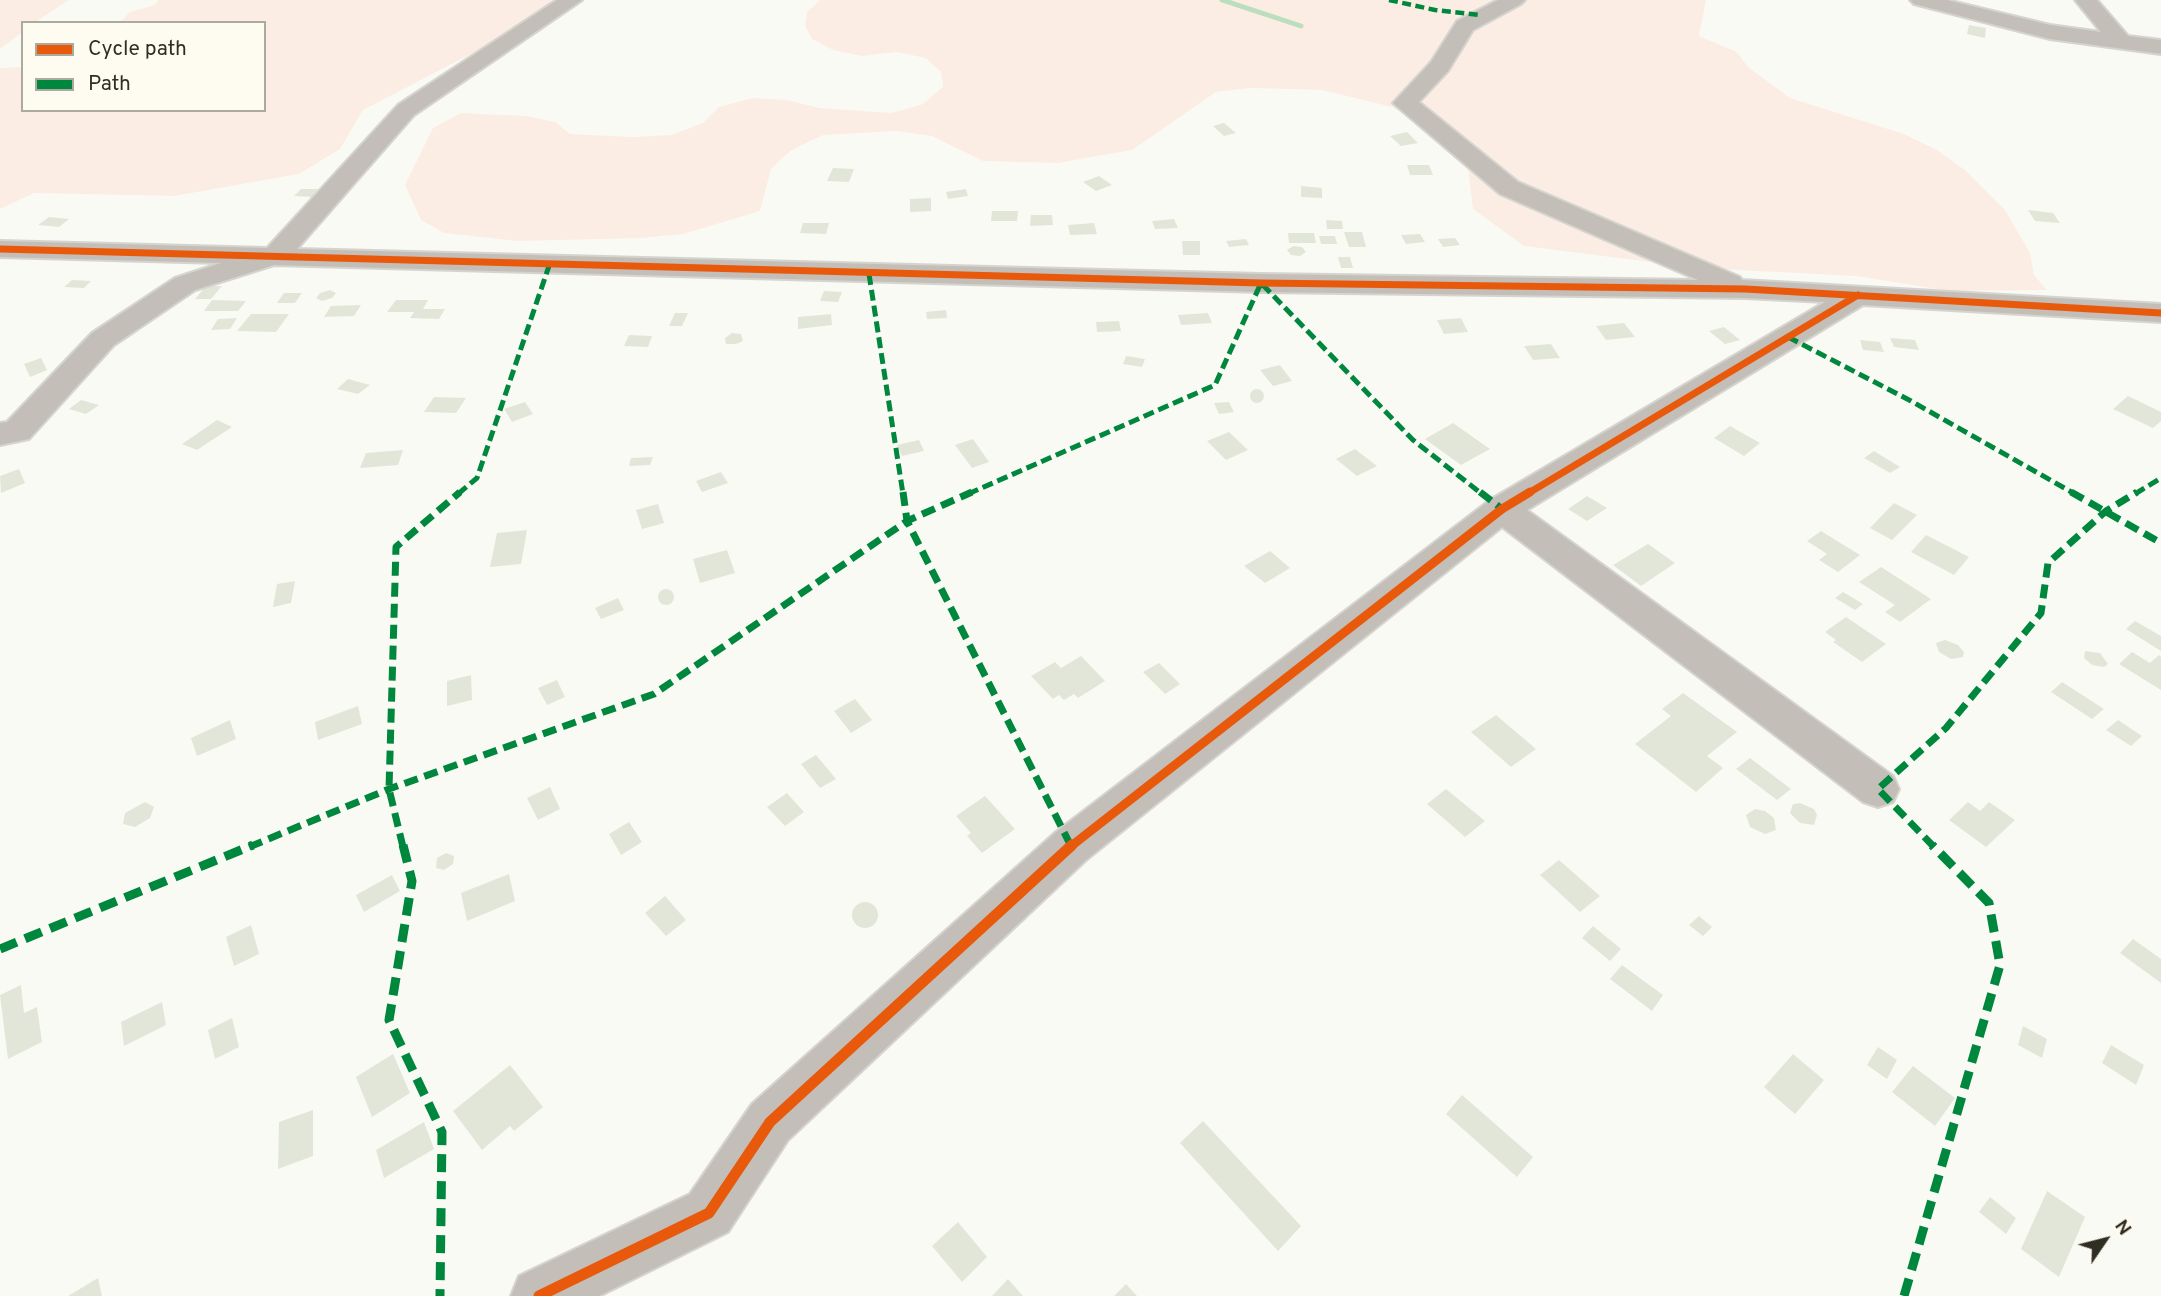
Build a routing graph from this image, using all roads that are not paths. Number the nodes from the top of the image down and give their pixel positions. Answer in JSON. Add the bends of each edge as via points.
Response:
{"nodes":[{"id":1,"x":571,"y":0,"type":"edge"},
{"id":2,"x":1514,"y":0,"type":"edge"},
{"id":3,"x":1921,"y":0,"type":"edge"},
{"id":4,"x":2086,"y":0,"type":"edge"},
{"id":5,"x":2122,"y":42,"type":"junction"},
{"id":6,"x":2161,"y":47,"type":"edge"},
{"id":7,"x":0,"y":249,"type":"edge"},
{"id":8,"x":276,"y":255,"type":"junction"},
{"id":9,"x":1745,"y":289,"type":"junction"},
{"id":10,"x":1858,"y":295,"type":"junction"},
{"id":11,"x":2161,"y":313,"type":"edge"},
{"id":12,"x":0,"y":435,"type":"edge"},
{"id":13,"x":1502,"y":509,"type":"junction"},
{"id":14,"x":1878,"y":789,"type":"dead end"},
{"id":15,"x":539,"y":1296,"type":"edge"}],
"edges":[{"from":1,"to":8,"type":"street","via":[[407,110]]},
{"from":2,"to":9,"type":"street","via":[[1465,26],[1440,66],[1405,103],[1509,188]]},
{"from":3,"to":5,"type":"street","via":[[2050,32]]},
{"from":4,"to":5,"type":"street"},
{"from":5,"to":6,"type":"street"},
{"from":7,"to":8,"type":"street"},
{"from":8,"to":9,"type":"street","via":[[1261,283]]},
{"from":8,"to":12,"type":"street","via":[[185,284],[103,338],[17,431]]},
{"from":9,"to":10,"type":"street"},
{"from":10,"to":11,"type":"street"},
{"from":10,"to":13,"type":"street"},
{"from":13,"to":14,"type":"street"},
{"from":13,"to":15,"type":"street","via":[[1071,846],[770,1122],[709,1213]]}]}
